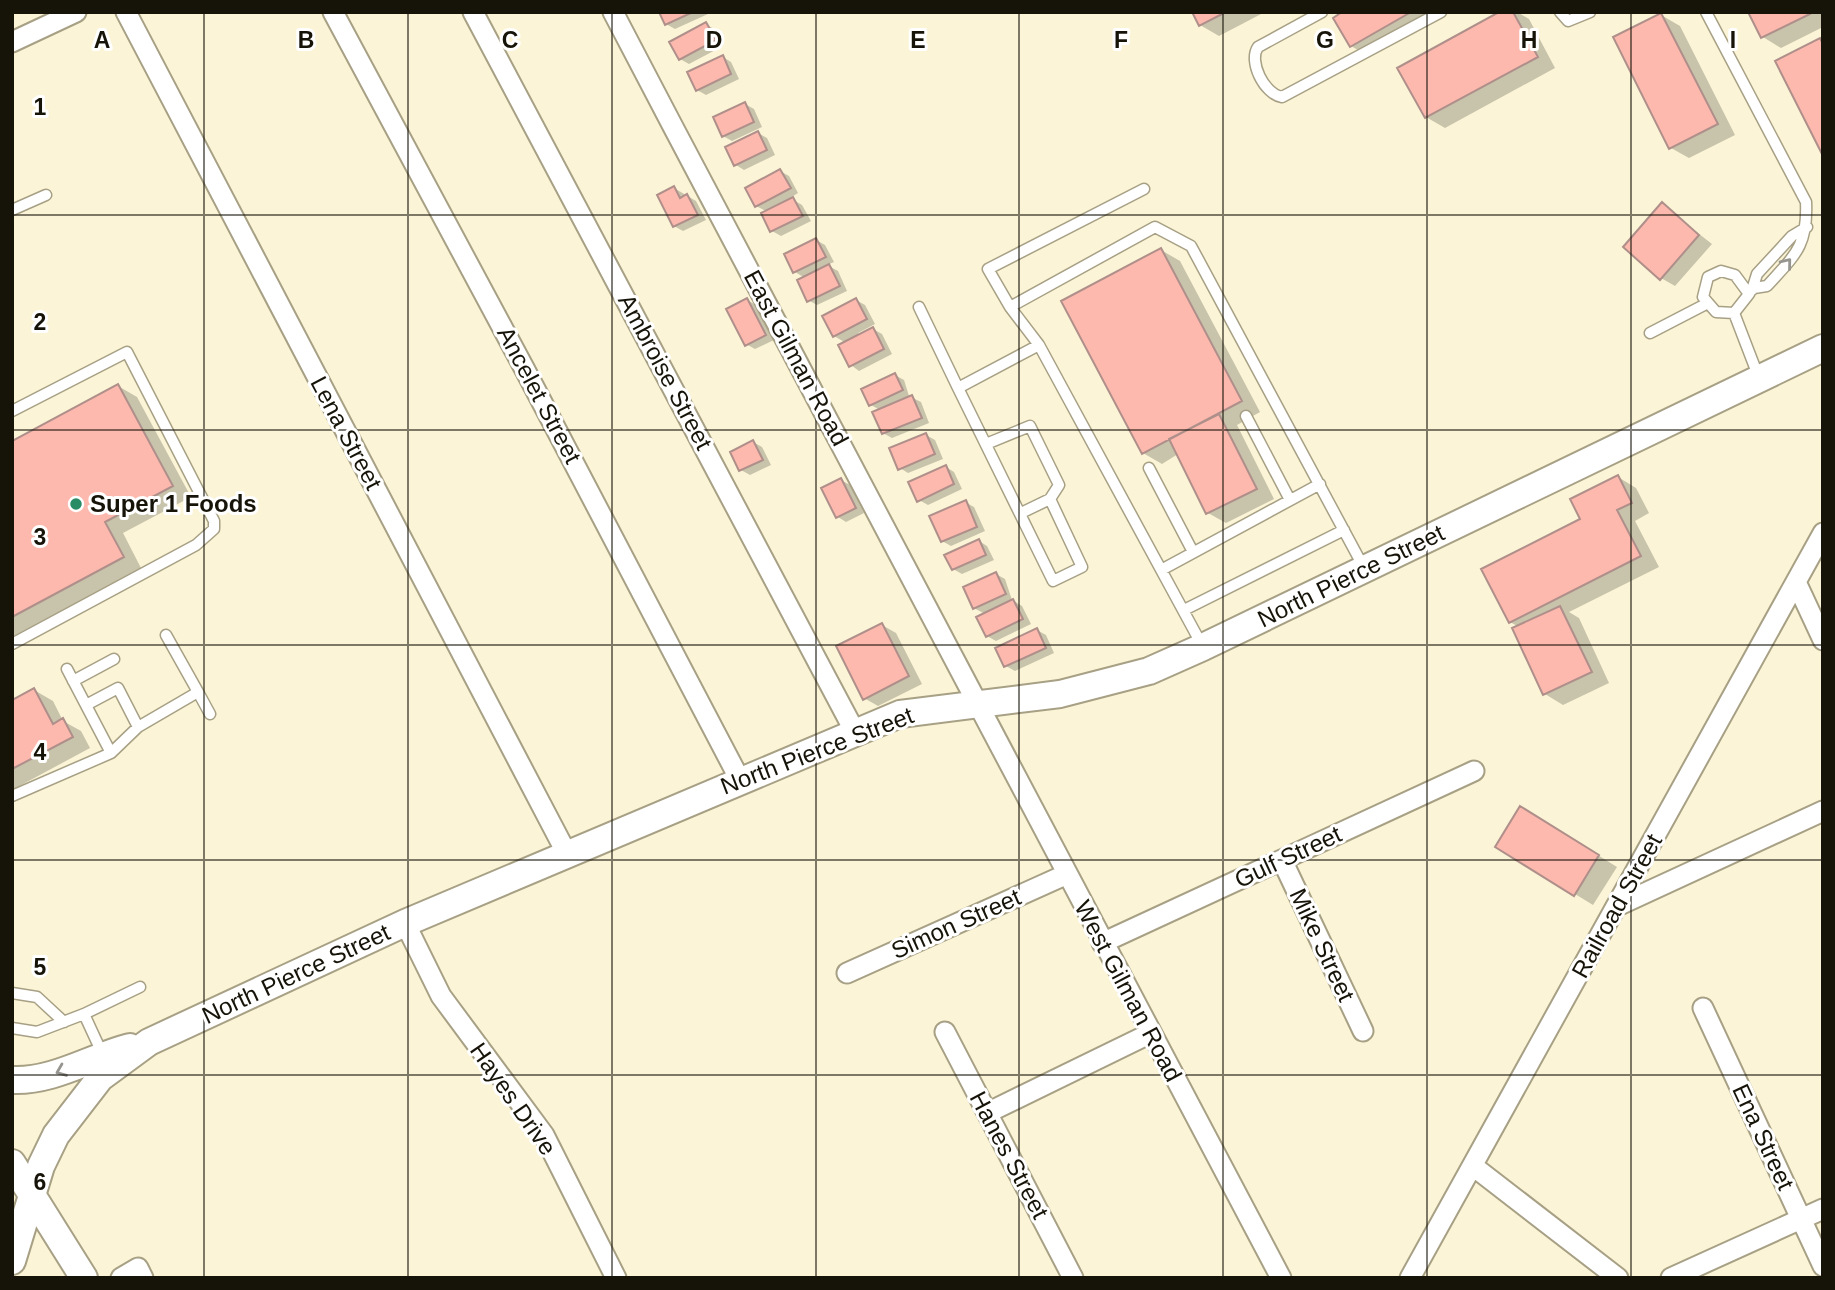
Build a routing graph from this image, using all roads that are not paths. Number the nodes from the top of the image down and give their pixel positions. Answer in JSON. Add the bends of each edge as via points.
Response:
{"nodes":[{"id":1,"x":76,"y":12,"type":"edge"},
{"id":2,"x":126,"y":12,"type":"edge"},
{"id":3,"x":333,"y":12,"type":"edge"},
{"id":4,"x":473,"y":12,"type":"edge"},
{"id":5,"x":613,"y":12,"type":"edge"},
{"id":6,"x":1322,"y":12,"type":"edge"},
{"id":7,"x":1441,"y":12,"type":"edge"},
{"id":8,"x":1560,"y":12,"type":"edge"},
{"id":9,"x":1590,"y":12,"type":"edge"},
{"id":10,"x":1706,"y":12,"type":"edge"},
{"id":11,"x":12,"y":42,"type":"edge"},
{"id":12,"x":1144,"y":189,"type":"dead end"},
{"id":13,"x":46,"y":195,"type":"dead end"},
{"id":14,"x":12,"y":210,"type":"edge"},
{"id":15,"x":1751,"y":291,"type":"junction"},
{"id":16,"x":1706,"y":304,"type":"junction"},
{"id":17,"x":919,"y":307,"type":"dead end"},
{"id":18,"x":1010,"y":307,"type":"junction"},
{"id":19,"x":1734,"y":313,"type":"junction"},
{"id":20,"x":1650,"y":333,"type":"dead end"},
{"id":21,"x":1039,"y":345,"type":"junction"},
{"id":22,"x":1823,"y":348,"type":"edge"},
{"id":23,"x":1760,"y":379,"type":"junction"},
{"id":24,"x":958,"y":388,"type":"junction"},
{"id":25,"x":12,"y":411,"type":"edge"},
{"id":26,"x":1246,"y":416,"type":"dead end"},
{"id":27,"x":986,"y":444,"type":"junction"},
{"id":28,"x":1149,"y":468,"type":"dead end"},
{"id":29,"x":1321,"y":484,"type":"junction"},
{"id":30,"x":1050,"y":499,"type":"junction"},
{"id":31,"x":1290,"y":500,"type":"junction"},
{"id":32,"x":1021,"y":513,"type":"junction"},
{"id":33,"x":1344,"y":530,"type":"junction"},
{"id":34,"x":1823,"y":533,"type":"edge"},
{"id":35,"x":1193,"y":552,"type":"junction"},
{"id":36,"x":1163,"y":569,"type":"junction"},
{"id":37,"x":1364,"y":569,"type":"junction"},
{"id":38,"x":1796,"y":582,"type":"junction"},
{"id":39,"x":1184,"y":610,"type":"junction"},
{"id":40,"x":166,"y":635,"type":"dead end"},
{"id":41,"x":1823,"y":640,"type":"edge"},
{"id":42,"x":12,"y":644,"type":"edge"},
{"id":43,"x":1203,"y":647,"type":"junction"},
{"id":44,"x":114,"y":659,"type":"dead end"},
{"id":45,"x":67,"y":669,"type":"dead end"},
{"id":46,"x":73,"y":681,"type":"junction"},
{"id":47,"x":198,"y":692,"type":"junction"},
{"id":48,"x":976,"y":704,"type":"junction"},
{"id":49,"x":86,"y":705,"type":"junction"},
{"id":50,"x":210,"y":714,"type":"dead end"},
{"id":51,"x":138,"y":727,"type":"junction"},
{"id":52,"x":855,"y":732,"type":"junction"},
{"id":53,"x":111,"y":753,"type":"junction"},
{"id":54,"x":1474,"y":771,"type":"dead end"},
{"id":55,"x":740,"y":780,"type":"junction"},
{"id":56,"x":12,"y":796,"type":"edge"},
{"id":57,"x":1823,"y":811,"type":"edge"},
{"id":58,"x":567,"y":854,"type":"junction"},
{"id":59,"x":1282,"y":860,"type":"junction"},
{"id":60,"x":1065,"y":875,"type":"junction"},
{"id":61,"x":1617,"y":906,"type":"junction"},
{"id":62,"x":405,"y":923,"type":"junction"},
{"id":63,"x":1102,"y":943,"type":"junction"},
{"id":64,"x":847,"y":973,"type":"dead end"},
{"id":65,"x":140,"y":987,"type":"dead end"},
{"id":66,"x":12,"y":993,"type":"edge"},
{"id":67,"x":1703,"y":1007,"type":"dead end"},
{"id":68,"x":84,"y":1014,"type":"junction"},
{"id":69,"x":64,"y":1021,"type":"junction"},
{"id":70,"x":12,"y":1028,"type":"edge"},
{"id":71,"x":1363,"y":1031,"type":"dead end"},
{"id":72,"x":945,"y":1032,"type":"dead end"},
{"id":73,"x":1151,"y":1033,"type":"junction"},
{"id":74,"x":149,"y":1042,"type":"junction"},
{"id":75,"x":102,"y":1054,"type":"junction"},
{"id":76,"x":12,"y":1080,"type":"edge"},
{"id":77,"x":987,"y":1113,"type":"junction"},
{"id":78,"x":12,"y":1163,"type":"edge"},
{"id":79,"x":1473,"y":1166,"type":"junction"},
{"id":80,"x":33,"y":1192,"type":"junction"},
{"id":81,"x":1823,"y":1209,"type":"edge"},
{"id":82,"x":1801,"y":1219,"type":"junction"},
{"id":83,"x":12,"y":1261,"type":"edge"},
{"id":84,"x":1823,"y":1266,"type":"edge"},
{"id":85,"x":84,"y":1278,"type":"edge"},
{"id":86,"x":121,"y":1278,"type":"edge"},
{"id":87,"x":143,"y":1278,"type":"edge"},
{"id":88,"x":616,"y":1278,"type":"edge"},
{"id":89,"x":1073,"y":1278,"type":"edge"},
{"id":90,"x":1281,"y":1278,"type":"edge"},
{"id":91,"x":1410,"y":1278,"type":"edge"},
{"id":92,"x":1618,"y":1278,"type":"edge"},
{"id":93,"x":1671,"y":1278,"type":"edge"}],
"edges":[{"from":1,"to":11,"type":"street"},
{"from":2,"to":58,"type":"street","name":"Lena Street"},
{"from":3,"to":55,"type":"street","name":"Ancelet Street"},
{"from":4,"to":52,"type":"street","name":"Ambroise Street"},
{"from":5,"to":48,"type":"street","name":"East Gilman Road"},
{"from":6,"to":7,"type":"lane","via":[[1254,52],[1253,60],[1275,96],[1282,97]]},
{"from":8,"to":9,"type":"lane","via":[[1568,21]]},
{"from":10,"to":15,"type":"lane","via":[[1806,202],[1803,243],[1767,286]]},
{"from":12,"to":18,"type":"lane","via":[[988,269]]},
{"from":13,"to":14,"type":"lane"},
{"from":15,"to":16,"type":"lane","via":[[1735,275],[1721,271],[1704,283]]},
{"from":15,"to":19,"type":"lane"},
{"from":16,"to":19,"type":"lane","via":[[1716,312]]},
{"from":16,"to":20,"type":"lane"},
{"from":17,"to":24,"type":"lane"},
{"from":18,"to":21,"type":"lane"},
{"from":18,"to":29,"type":"lane","via":[[1155,227],[1191,246]]},
{"from":19,"to":23,"type":"lane"},
{"from":21,"to":24,"type":"lane"},
{"from":21,"to":36,"type":"lane"},
{"from":22,"to":23,"type":"street","name":"North Pierce Street"},
{"from":23,"to":37,"type":"street","name":"North Pierce Street"},
{"from":24,"to":27,"type":"lane"},
{"from":25,"to":42,"type":"lane","via":[[127,352],[214,521],[214,529],[196,545]]},
{"from":26,"to":31,"type":"lane"},
{"from":27,"to":30,"type":"lane","via":[[1030,426],[1059,485]]},
{"from":27,"to":32,"type":"lane"},
{"from":28,"to":35,"type":"lane"},
{"from":29,"to":31,"type":"lane"},
{"from":29,"to":33,"type":"lane"},
{"from":30,"to":32,"type":"lane"},
{"from":30,"to":32,"type":"lane","via":[[1082,567],[1053,581]]},
{"from":31,"to":35,"type":"lane"},
{"from":33,"to":37,"type":"lane"},
{"from":33,"to":39,"type":"lane"},
{"from":34,"to":38,"type":"street","name":"Railroad Street"},
{"from":35,"to":36,"type":"lane"},
{"from":36,"to":39,"type":"lane"},
{"from":37,"to":43,"type":"street","name":"North Pierce Street"},
{"from":38,"to":41,"type":"street"},
{"from":38,"to":61,"type":"street","name":"Railroad Street"},
{"from":39,"to":43,"type":"lane"},
{"from":40,"to":47,"type":"lane"},
{"from":43,"to":48,"type":"street","name":"North Pierce Street","via":[[1149,671],[1104,684]]},
{"from":44,"to":46,"type":"lane"},
{"from":45,"to":46,"type":"lane"},
{"from":46,"to":49,"type":"lane"},
{"from":47,"to":50,"type":"lane"},
{"from":47,"to":51,"type":"lane"},
{"from":48,"to":52,"type":"street","name":"North Pierce Street","via":[[914,710]]},
{"from":48,"to":60,"type":"street","name":"West Gilman Road"},
{"from":49,"to":51,"type":"lane","via":[[118,688]]},
{"from":49,"to":53,"type":"lane"},
{"from":51,"to":53,"type":"lane"},
{"from":52,"to":55,"type":"street","name":"North Pierce Street"},
{"from":53,"to":56,"type":"lane"},
{"from":54,"to":59,"type":"street","name":"Gulf Street"},
{"from":55,"to":58,"type":"street","name":"North Pierce Street"},
{"from":57,"to":61,"type":"street"},
{"from":58,"to":62,"type":"street","name":"North Pierce Street"},
{"from":59,"to":63,"type":"street","name":"Gulf Street"},
{"from":59,"to":71,"type":"street","name":"Mike Street"},
{"from":60,"to":63,"type":"street","name":"West Gilman Road"},
{"from":60,"to":64,"type":"street","name":"Simon Street"},
{"from":61,"to":79,"type":"street","name":"Railroad Street"},
{"from":62,"to":74,"type":"street","name":"North Pierce Street"},
{"from":62,"to":88,"type":"street","name":"Hayes Drive","via":[[453,1013],[544,1135]]},
{"from":63,"to":73,"type":"street","name":"West Gilman Road"},
{"from":65,"to":68,"type":"lane"},
{"from":66,"to":69,"type":"lane","via":[[37,998]]},
{"from":67,"to":82,"type":"street","name":"Ena Street"},
{"from":68,"to":69,"type":"lane"},
{"from":68,"to":75,"type":"lane"},
{"from":69,"to":70,"type":"lane","via":[[37,1032]]},
{"from":72,"to":77,"type":"street","name":"Hanes Street"},
{"from":73,"to":77,"type":"street"},
{"from":73,"to":90,"type":"street","name":"West Gilman Road"},
{"from":74,"to":75,"type":"street"},
{"from":74,"to":80,"type":"street","name":"North Pierce Street","via":[[100,1078],[69,1115]]},
{"from":75,"to":76,"type":"street","one_way":true,"via":[[40,1079]]},
{"from":77,"to":89,"type":"street","name":"Hanes Street"},
{"from":78,"to":80,"type":"street"},
{"from":79,"to":91,"type":"street","name":"Railroad Street"},
{"from":79,"to":92,"type":"street"},
{"from":80,"to":83,"type":"street","name":"North Pierce Street"},
{"from":80,"to":85,"type":"street"},
{"from":81,"to":82,"type":"street"},
{"from":82,"to":84,"type":"street","name":"Ena Street"},
{"from":82,"to":93,"type":"street"},
{"from":86,"to":87,"type":"street","via":[[138,1268]]}]}
